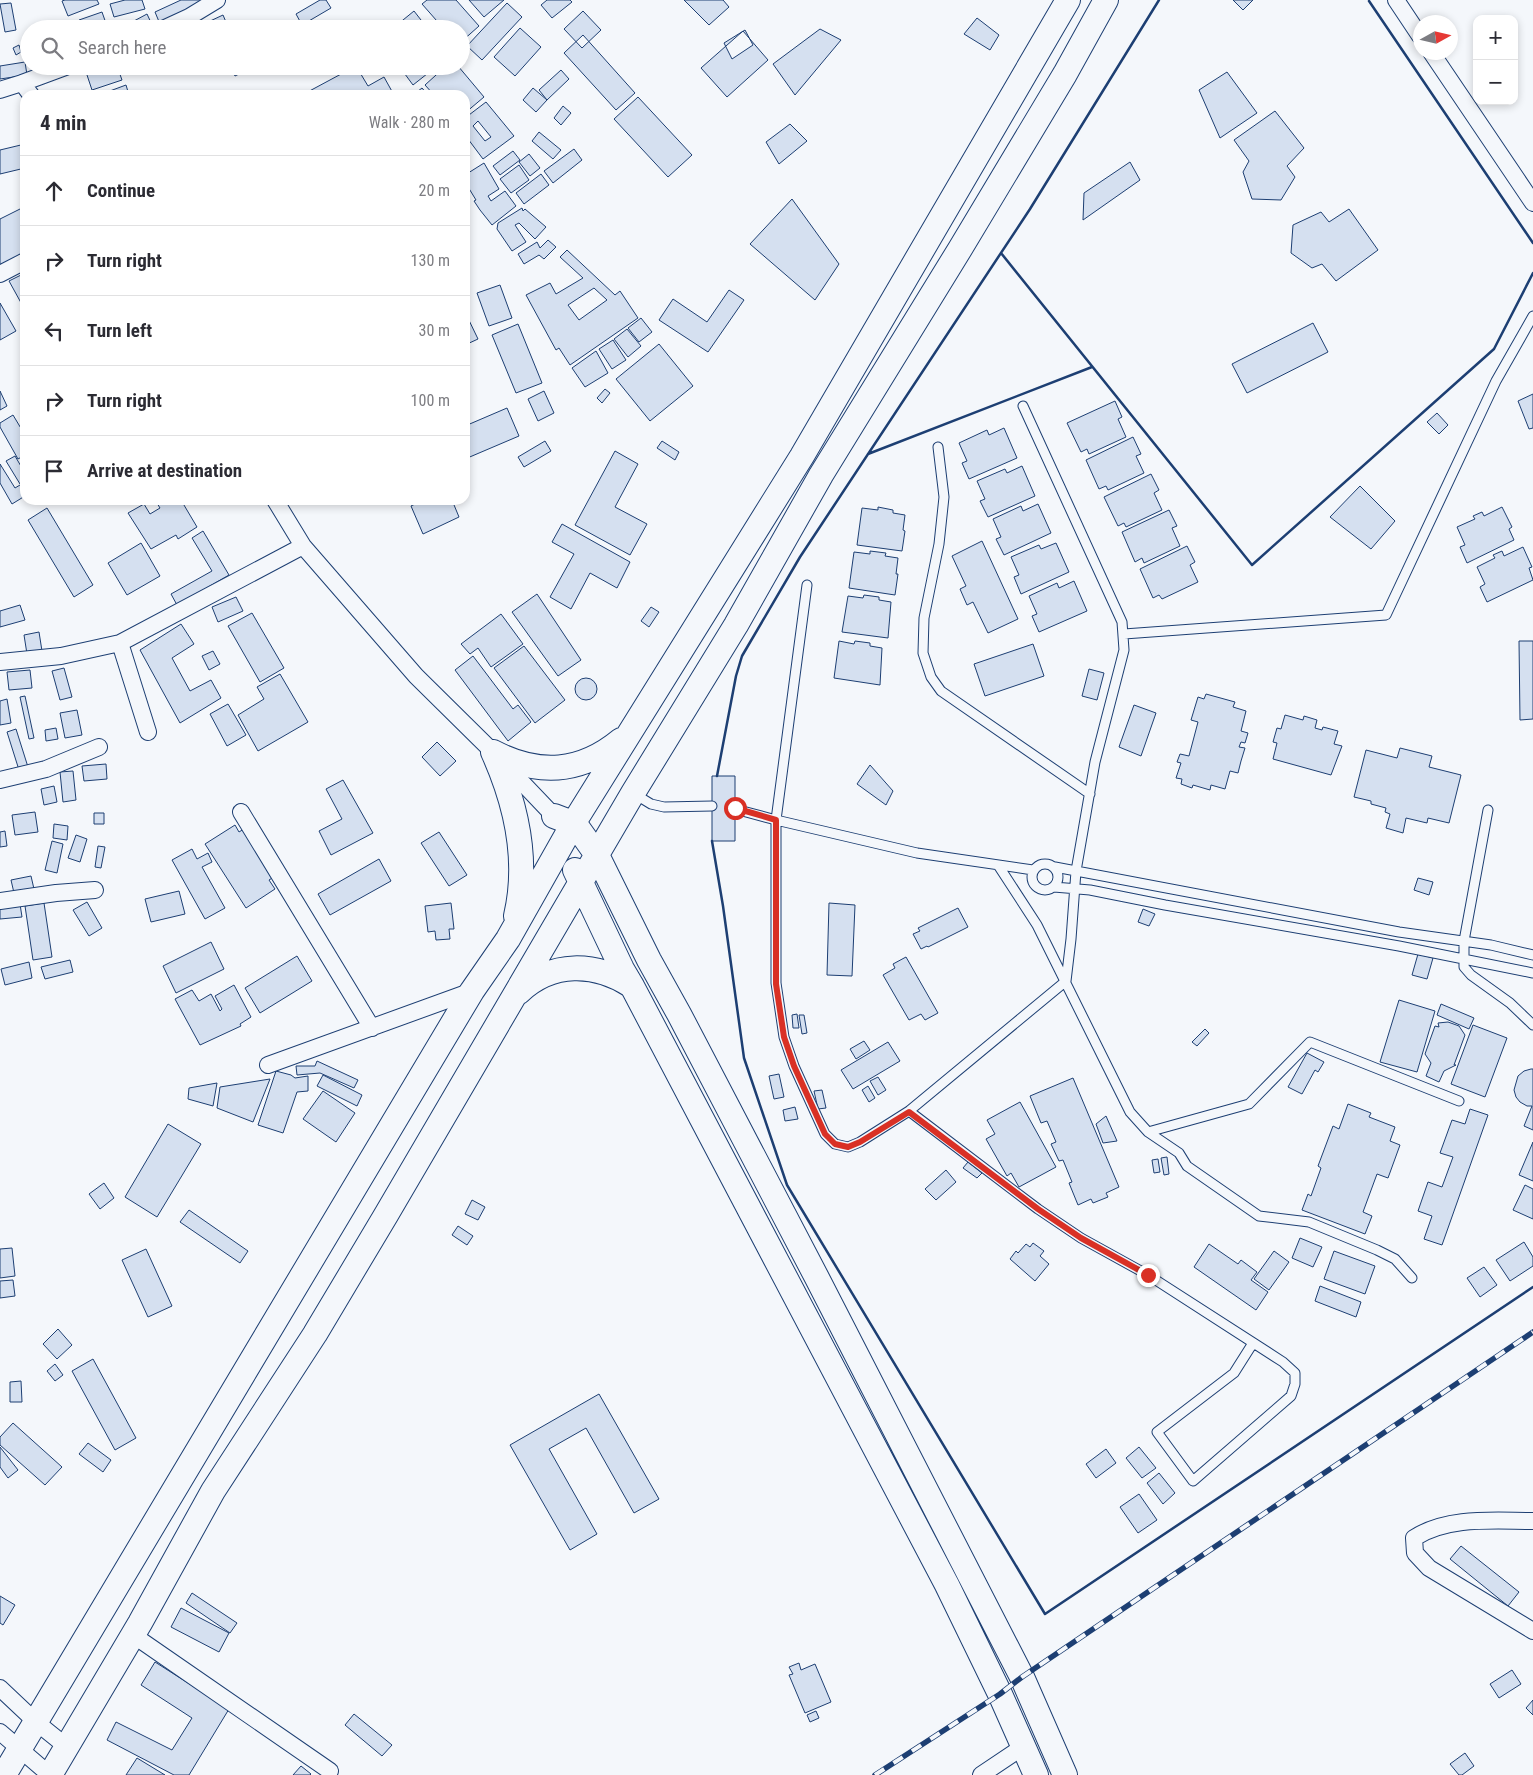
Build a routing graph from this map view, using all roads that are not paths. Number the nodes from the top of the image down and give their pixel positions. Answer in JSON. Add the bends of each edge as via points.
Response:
{"nodes":[{"id":1,"x":217,"y":0,"type":"edge"},
{"id":2,"x":1068,"y":0,"type":"edge"},
{"id":3,"x":1106,"y":0,"type":"edge"},
{"id":4,"x":1396,"y":0,"type":"edge"},
{"id":5,"x":181,"y":20,"type":"edge"},
{"id":6,"x":1413,"y":26,"type":"edge"},
{"id":7,"x":1436,"y":60,"type":"edge"},
{"id":8,"x":52,"y":75,"type":"edge"},
{"id":9,"x":26,"y":89,"type":"edge"},
{"id":10,"x":0,"y":90,"type":"edge"},
{"id":11,"x":1533,"y":203,"type":"edge"},
{"id":12,"x":20,"y":264,"type":"edge"},
{"id":13,"x":0,"y":274,"type":"edge"},
{"id":14,"x":1533,"y":316,"type":"edge"},
{"id":15,"x":1023,"y":406,"type":"dead end"},
{"id":16,"x":938,"y":447,"type":"dead end"},
{"id":17,"x":278,"y":505,"type":"edge"},
{"id":18,"x":303,"y":546,"type":"junction"},
{"id":19,"x":807,"y":585,"type":"dead end"},
{"id":20,"x":1124,"y":634,"type":"junction"},
{"id":21,"x":120,"y":643,"type":"junction"},
{"id":22,"x":0,"y":662,"type":"edge"},
{"id":23,"x":634,"y":726,"type":"junction"},
{"id":24,"x":148,"y":732,"type":"dead end"},
{"id":25,"x":99,"y":747,"type":"dead end"},
{"id":26,"x":493,"y":752,"type":"junction"},
{"id":27,"x":0,"y":780,"type":"edge"},
{"id":28,"x":633,"y":793,"type":"junction"},
{"id":29,"x":1090,"y":794,"type":"junction"},
{"id":30,"x":712,"y":806,"type":"dead end"},
{"id":31,"x":735,"y":808,"type":"dead end"},
{"id":32,"x":1488,"y":810,"type":"dead end"},
{"id":33,"x":241,"y":812,"type":"dead end"},
{"id":34,"x":564,"y":820,"type":"junction"},
{"id":35,"x":776,"y":820,"type":"junction"},
{"id":36,"x":562,"y":845,"type":"junction"},
{"id":37,"x":596,"y":855,"type":"junction"},
{"id":38,"x":998,"y":865,"type":"junction"},
{"id":39,"x":1054,"y":867,"type":"junction"},
{"id":40,"x":1034,"y":870,"type":"junction"},
{"id":41,"x":1076,"y":872,"type":"junction"},
{"id":42,"x":581,"y":882,"type":"junction"},
{"id":43,"x":1054,"y":887,"type":"junction"},
{"id":44,"x":1074,"y":888,"type":"junction"},
{"id":45,"x":95,"y":890,"type":"dead end"},
{"id":46,"x":0,"y":901,"type":"edge"},
{"id":47,"x":508,"y":939,"type":"junction"},
{"id":48,"x":1464,"y":941,"type":"junction"},
{"id":49,"x":1533,"y":955,"type":"edge"},
{"id":50,"x":1463,"y":960,"type":"junction"},
{"id":51,"x":1533,"y":973,"type":"edge"},
{"id":52,"x":1066,"y":981,"type":"junction"},
{"id":53,"x":632,"y":986,"type":"junction"},
{"id":54,"x":472,"y":992,"type":"junction"},
{"id":55,"x":514,"y":996,"type":"junction"},
{"id":56,"x":1533,"y":1025,"type":"edge"},
{"id":57,"x":372,"y":1028,"type":"junction"},
{"id":58,"x":268,"y":1065,"type":"dead end"},
{"id":59,"x":1459,"y":1101,"type":"dead end"},
{"id":60,"x":909,"y":1112,"type":"junction"},
{"id":61,"x":1148,"y":1132,"type":"junction"},
{"id":62,"x":1412,"y":1278,"type":"dead end"},
{"id":63,"x":1253,"y":1343,"type":"junction"},
{"id":64,"x":1533,"y":1521,"type":"edge"},
{"id":65,"x":1533,"y":1631,"type":"edge"},
{"id":66,"x":133,"y":1635,"type":"junction"},
{"id":67,"x":0,"y":1688,"type":"edge"},
{"id":68,"x":36,"y":1722,"type":"junction"},
{"id":69,"x":0,"y":1732,"type":"edge"},
{"id":70,"x":1024,"y":1746,"type":"junction"},
{"id":71,"x":66,"y":1747,"type":"junction"},
{"id":72,"x":18,"y":1750,"type":"junction"},
{"id":73,"x":330,"y":1771,"type":"dead end"},
{"id":74,"x":4,"y":1775,"type":"edge"},
{"id":75,"x":50,"y":1775,"type":"edge"},
{"id":76,"x":981,"y":1775,"type":"edge"},
{"id":77,"x":1036,"y":1775,"type":"edge"},
{"id":78,"x":1065,"y":1775,"type":"edge"}],
"edges":[{"from":1,"to":5,"type":"street"},
{"from":2,"to":23,"type":"main road","via":[[802,456]]},
{"from":3,"to":28,"type":"main road","via":[[1065,74],[821,475],[736,625]]},
{"from":4,"to":6,"type":"street"},
{"from":7,"to":11,"type":"street"},
{"from":8,"to":9,"type":"street"},
{"from":9,"to":10,"type":"street"},
{"from":12,"to":13,"type":"street"},
{"from":14,"to":20,"type":"lane","via":[[1496,381],[1386,615]]},
{"from":15,"to":20,"type":"lane","via":[[1122,622]]},
{"from":16,"to":29,"type":"lane","via":[[944,498],[939,544],[924,618],[923,644],[931,677],[941,691]]},
{"from":17,"to":18,"type":"street"},
{"from":18,"to":21,"type":"street"},
{"from":18,"to":26,"type":"street","via":[[416,676]]},
{"from":19,"to":35,"type":"lane"},
{"from":20,"to":29,"type":"lane","via":[[1124,650]]},
{"from":21,"to":22,"type":"street","via":[[61,656]]},
{"from":21,"to":24,"type":"street"},
{"from":23,"to":26,"type":"main road","via":[[603,753],[566,767],[536,768]]},
{"from":23,"to":34,"type":"main road"},
{"from":25,"to":27,"type":"street","via":[[46,769]]},
{"from":26,"to":34,"type":"street"},
{"from":26,"to":47,"type":"main road","via":[[511,798],[520,843],[519,904]]},
{"from":28,"to":30,"type":"lane","via":[[651,804],[664,807]]},
{"from":28,"to":37,"type":"main road"},
{"from":29,"to":41,"type":"lane"},
{"from":31,"to":35,"type":"lane"},
{"from":32,"to":48,"type":"lane"},
{"from":33,"to":57,"type":"street"},
{"from":34,"to":36,"type":"main road"},
{"from":34,"to":37,"type":"main road"},
{"from":35,"to":38,"type":"lane","via":[[917,853]]},
{"from":35,"to":60,"type":"lane","via":[[776,984],[784,1037],[794,1066],[825,1134],[835,1144],[848,1147],[860,1142]]},
{"from":36,"to":42,"type":"main road"},
{"from":36,"to":47,"type":"main road"},
{"from":37,"to":42,"type":"main road"},
{"from":37,"to":78,"type":"main road","via":[[1022,1677]]},
{"from":38,"to":40,"type":"lane"},
{"from":38,"to":52,"type":"lane","via":[[1037,925]]},
{"from":39,"to":40,"type":"lane","via":[[1044,864]]},
{"from":39,"to":41,"type":"lane"},
{"from":39,"to":43,"type":"lane","via":[[1059,878]]},
{"from":40,"to":43,"type":"lane","via":[[1032,877],[1039,888],[1049,890]]},
{"from":41,"to":44,"type":"lane"},
{"from":41,"to":48,"type":"lane","via":[[1399,932]]},
{"from":42,"to":53,"type":"main road"},
{"from":42,"to":55,"type":"main road"},
{"from":43,"to":44,"type":"lane"},
{"from":44,"to":50,"type":"lane"},
{"from":44,"to":52,"type":"lane"},
{"from":45,"to":46,"type":"street"},
{"from":47,"to":54,"type":"main road"},
{"from":48,"to":49,"type":"lane"},
{"from":48,"to":50,"type":"lane"},
{"from":50,"to":51,"type":"lane"},
{"from":50,"to":56,"type":"lane","via":[[1471,975],[1510,1003]]},
{"from":52,"to":60,"type":"lane"},
{"from":52,"to":61,"type":"lane","via":[[1130,1112]]},
{"from":53,"to":55,"type":"main road","via":[[601,971],[567,969],[538,978]]},
{"from":53,"to":70,"type":"main road","via":[[947,1585]]},
{"from":54,"to":57,"type":"street"},
{"from":54,"to":68,"type":"main road"},
{"from":55,"to":66,"type":"main road","via":[[314,1334],[213,1491]]},
{"from":57,"to":58,"type":"street"},
{"from":59,"to":61,"type":"lane","via":[[1310,1042],[1249,1104]]},
{"from":60,"to":63,"type":"lane","via":[[1081,1238],[1148,1275]]},
{"from":61,"to":62,"type":"lane","via":[[1179,1153],[1187,1166],[1259,1216],[1308,1222],[1395,1259]]},
{"from":63,"to":63,"type":"lane","via":[[1234,1373],[1157,1432],[1193,1481],[1291,1396],[1295,1373]]},
{"from":64,"to":65,"type":"street","via":[[1460,1522],[1426,1530],[1414,1538],[1415,1553],[1429,1568]]},
{"from":66,"to":71,"type":"main road"},
{"from":66,"to":73,"type":"street"},
{"from":67,"to":68,"type":"street"},
{"from":68,"to":71,"type":"street"},
{"from":68,"to":72,"type":"main road"},
{"from":69,"to":72,"type":"street"},
{"from":70,"to":76,"type":"street"},
{"from":70,"to":77,"type":"main road"},
{"from":71,"to":75,"type":"main road"},
{"from":72,"to":74,"type":"main road"},
{"from":72,"to":75,"type":"street"}]}
